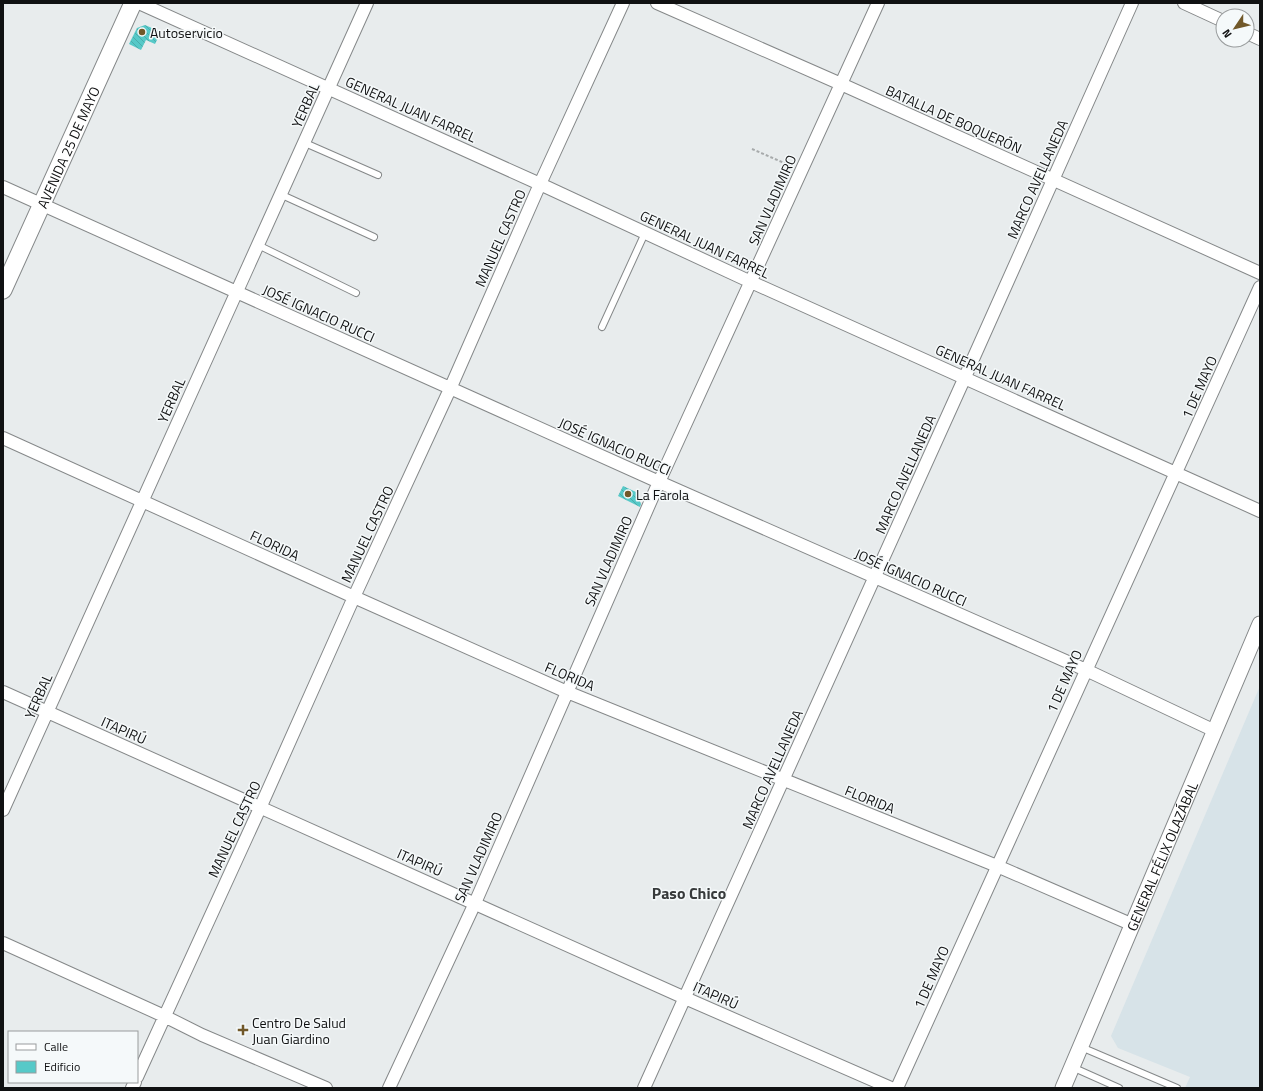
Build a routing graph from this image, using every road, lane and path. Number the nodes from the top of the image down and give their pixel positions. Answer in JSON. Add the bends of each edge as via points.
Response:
{"nodes":[{"id":1,"x":133,"y":3,"type":"edge"},
{"id":2,"x":139,"y":3,"type":"edge"},
{"id":3,"x":367,"y":3,"type":"edge"},
{"id":4,"x":623,"y":3,"type":"edge"},
{"id":5,"x":657,"y":3,"type":"edge"},
{"id":6,"x":878,"y":3,"type":"edge"},
{"id":7,"x":1132,"y":3,"type":"edge"},
{"id":8,"x":1191,"y":4,"type":"edge"},
{"id":9,"x":1215,"y":17,"type":"edge"},
{"id":10,"x":841,"y":84,"type":"junction"},
{"id":11,"x":329,"y":88,"type":"junction"},
{"id":12,"x":305,"y":143,"type":"junction"},
{"id":13,"x":752,"y":148,"type":"dead end"},
{"id":14,"x":801,"y":170,"type":"junction"},
{"id":15,"x":378,"y":175,"type":"dead end"},
{"id":16,"x":1053,"y":180,"type":"junction"},
{"id":17,"x":540,"y":184,"type":"junction"},
{"id":18,"x":3,"y":187,"type":"edge"},
{"id":19,"x":282,"y":195,"type":"junction"},
{"id":20,"x":42,"y":204,"type":"junction"},
{"id":21,"x":645,"y":233,"type":"junction"},
{"id":22,"x":374,"y":237,"type":"dead end"},
{"id":23,"x":258,"y":245,"type":"junction"},
{"id":24,"x":1260,"y":273,"type":"edge"},
{"id":25,"x":751,"y":282,"type":"junction"},
{"id":26,"x":1260,"y":288,"type":"edge"},
{"id":27,"x":3,"y":290,"type":"edge"},
{"id":28,"x":236,"y":292,"type":"junction"},
{"id":29,"x":356,"y":293,"type":"dead end"},
{"id":30,"x":602,"y":327,"type":"dead end"},
{"id":31,"x":965,"y":377,"type":"junction"},
{"id":32,"x":450,"y":389,"type":"junction"},
{"id":33,"x":3,"y":438,"type":"edge"},
{"id":34,"x":1176,"y":473,"type":"junction"},
{"id":35,"x":659,"y":482,"type":"junction"},
{"id":36,"x":143,"y":501,"type":"junction"},
{"id":37,"x":1260,"y":511,"type":"edge"},
{"id":38,"x":874,"y":577,"type":"junction"},
{"id":39,"x":354,"y":597,"type":"junction"},
{"id":40,"x":1260,"y":624,"type":"edge"},
{"id":41,"x":1086,"y":670,"type":"junction"},
{"id":42,"x":3,"y":692,"type":"edge"},
{"id":43,"x":567,"y":692,"type":"junction"},
{"id":44,"x":47,"y":712,"type":"junction"},
{"id":45,"x":1215,"y":730,"type":"junction"},
{"id":46,"x":783,"y":780,"type":"junction"},
{"id":47,"x":260,"y":808,"type":"junction"},
{"id":48,"x":3,"y":810,"type":"edge"},
{"id":49,"x":997,"y":866,"type":"junction"},
{"id":50,"x":475,"y":903,"type":"junction"},
{"id":51,"x":1133,"y":925,"type":"junction"},
{"id":52,"x":3,"y":943,"type":"edge"},
{"id":53,"x":685,"y":998,"type":"junction"},
{"id":54,"x":164,"y":1016,"type":"junction"},
{"id":55,"x":1081,"y":1047,"type":"junction"},
{"id":56,"x":1072,"y":1067,"type":"junction"},
{"id":57,"x":138,"y":1074,"type":"edge"},
{"id":58,"x":326,"y":1088,"type":"edge"},
{"id":59,"x":389,"y":1088,"type":"edge"},
{"id":60,"x":644,"y":1088,"type":"edge"},
{"id":61,"x":891,"y":1088,"type":"edge"},
{"id":62,"x":897,"y":1088,"type":"edge"},
{"id":63,"x":1063,"y":1088,"type":"edge"},
{"id":64,"x":1119,"y":1088,"type":"edge"},
{"id":65,"x":1177,"y":1088,"type":"edge"}],
"edges":[{"from":1,"to":20,"type":"main road","name":"AVENIDA 25 DE MAYO"},
{"from":2,"to":11,"type":"street","name":"GENERAL JUAN FARREL"},
{"from":3,"to":11,"type":"street","name":"YERBAL"},
{"from":4,"to":17,"type":"street","name":"MANUEL CASTRO"},
{"from":5,"to":10,"type":"street","name":"BATALLA DE BOQUERÓN"},
{"from":6,"to":10,"type":"street","name":"SAN VLADIMIRO"},
{"from":7,"to":16,"type":"street","name":"MARCO AVELLANEDA"},
{"from":8,"to":9,"type":"street"},
{"from":10,"to":14,"type":"street","name":"SAN VLADIMIRO"},
{"from":10,"to":16,"type":"street","name":"BATALLA DE BOQUERÓN"},
{"from":11,"to":12,"type":"street","name":"YERBAL"},
{"from":11,"to":17,"type":"street","name":"GENERAL JUAN FARREL"},
{"from":12,"to":15,"type":"lane"},
{"from":12,"to":19,"type":"street","name":"YERBAL"},
{"from":13,"to":14,"type":"path"},
{"from":14,"to":25,"type":"street","name":"SAN VLADIMIRO"},
{"from":16,"to":24,"type":"street","name":"BATALLA DE BOQUERÓN"},
{"from":16,"to":31,"type":"street","name":"MARCO AVELLANEDA"},
{"from":17,"to":21,"type":"street","name":"GENERAL JUAN FARREL"},
{"from":17,"to":32,"type":"street","name":"MANUEL CASTRO"},
{"from":18,"to":20,"type":"street","name":"JOSÉ IGNACIO RUCCI"},
{"from":19,"to":22,"type":"lane"},
{"from":19,"to":23,"type":"street","name":"YERBAL"},
{"from":20,"to":27,"type":"main road","name":"AVENIDA 25 DE MAYO"},
{"from":20,"to":28,"type":"street","name":"JOSÉ IGNACIO RUCCI"},
{"from":21,"to":25,"type":"street","name":"GENERAL JUAN FARREL"},
{"from":21,"to":30,"type":"lane"},
{"from":23,"to":28,"type":"street","name":"YERBAL"},
{"from":23,"to":29,"type":"lane"},
{"from":25,"to":31,"type":"street","name":"GENERAL JUAN FARREL"},
{"from":25,"to":35,"type":"street","name":"SAN VLADIMIRO"},
{"from":26,"to":34,"type":"street","name":"1 DE MAYO"},
{"from":28,"to":32,"type":"street","name":"JOSÉ IGNACIO RUCCI"},
{"from":28,"to":36,"type":"street","name":"YERBAL"},
{"from":31,"to":34,"type":"street","name":"GENERAL JUAN FARREL"},
{"from":31,"to":38,"type":"street","name":"MARCO AVELLANEDA"},
{"from":32,"to":35,"type":"street","name":"JOSÉ IGNACIO RUCCI"},
{"from":32,"to":39,"type":"street","name":"MANUEL CASTRO"},
{"from":33,"to":36,"type":"street","name":"FLORIDA"},
{"from":34,"to":37,"type":"street","name":"GENERAL JUAN FARREL"},
{"from":34,"to":41,"type":"street","name":"1 DE MAYO"},
{"from":35,"to":38,"type":"street","name":"JOSÉ IGNACIO RUCCI"},
{"from":35,"to":43,"type":"street","name":"SAN VLADIMIRO"},
{"from":36,"to":39,"type":"street","name":"FLORIDA"},
{"from":36,"to":44,"type":"street","name":"YERBAL"},
{"from":38,"to":41,"type":"street","name":"JOSÉ IGNACIO RUCCI"},
{"from":38,"to":46,"type":"street","name":"MARCO AVELLANEDA"},
{"from":39,"to":43,"type":"street","name":"FLORIDA"},
{"from":39,"to":47,"type":"street","name":"MANUEL CASTRO"},
{"from":40,"to":45,"type":"street","name":"GENERAL FÉLIX OLAZÁBAL"},
{"from":41,"to":45,"type":"street","name":"JOSÉ IGNACIO RUCCI"},
{"from":41,"to":49,"type":"street","name":"1 DE MAYO"},
{"from":42,"to":44,"type":"street","name":"ITAPIRÚ"},
{"from":43,"to":46,"type":"street","name":"FLORIDA"},
{"from":43,"to":50,"type":"street","name":"SAN VLADIMIRO"},
{"from":44,"to":47,"type":"street","name":"ITAPIRÚ"},
{"from":44,"to":48,"type":"street","name":"YERBAL"},
{"from":45,"to":51,"type":"street","name":"GENERAL FÉLIX OLAZÁBAL"},
{"from":46,"to":49,"type":"street","name":"FLORIDA"},
{"from":46,"to":53,"type":"street","name":"MARCO AVELLANEDA"},
{"from":47,"to":50,"type":"street","name":"ITAPIRÚ"},
{"from":47,"to":54,"type":"street","name":"MANUEL CASTRO"},
{"from":49,"to":51,"type":"street","name":"FLORIDA"},
{"from":49,"to":62,"type":"street","name":"1 DE MAYO"},
{"from":50,"to":53,"type":"street","name":"ITAPIRÚ"},
{"from":50,"to":59,"type":"street","name":"SAN VLADIMIRO"},
{"from":51,"to":55,"type":"street","name":"GENERAL FÉLIX OLAZÁBAL"},
{"from":52,"to":54,"type":"street"},
{"from":53,"to":60,"type":"street","name":"MARCO AVELLANEDA"},
{"from":53,"to":61,"type":"street","name":"ITAPIRÚ"},
{"from":54,"to":57,"type":"street","name":"MANUEL CASTRO"},
{"from":54,"to":58,"type":"street"},
{"from":55,"to":56,"type":"street","name":"GENERAL FÉLIX OLAZÁBAL"},
{"from":55,"to":65,"type":"lane"},
{"from":56,"to":63,"type":"street","name":"GENERAL FÉLIX OLAZÁBAL"},
{"from":56,"to":64,"type":"lane"}]}
